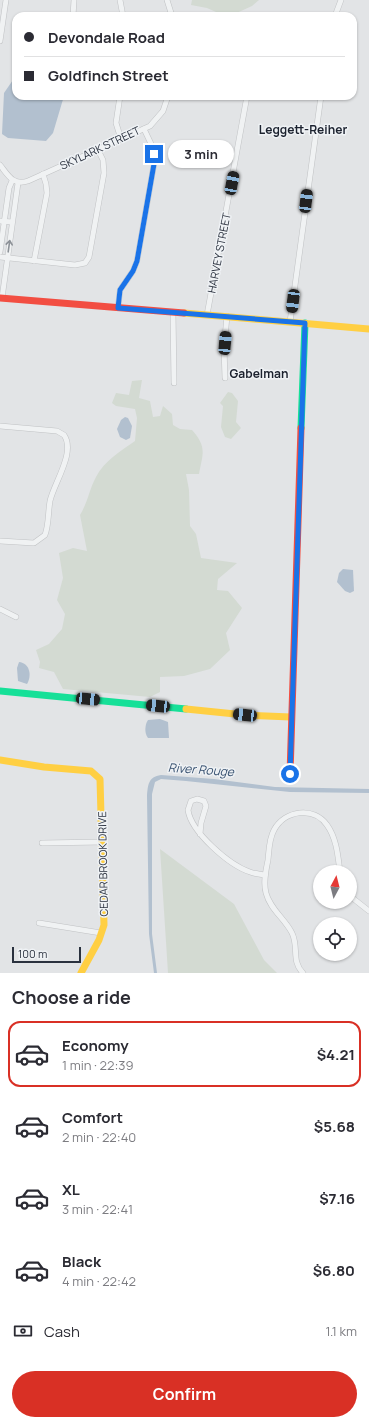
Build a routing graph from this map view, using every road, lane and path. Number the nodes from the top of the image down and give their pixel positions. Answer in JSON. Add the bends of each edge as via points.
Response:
{"nodes":[{"id":1,"x":6,"y":0,"type":"edge"},
{"id":2,"x":74,"y":0,"type":"edge"},
{"id":3,"x":120,"y":0,"type":"edge"},
{"id":4,"x":167,"y":0,"type":"edge"},
{"id":5,"x":341,"y":0,"type":"edge"},
{"id":6,"x":73,"y":12,"type":"edge"},
{"id":7,"x":122,"y":12,"type":"edge"},
{"id":8,"x":171,"y":12,"type":"edge"},
{"id":9,"x":336,"y":12,"type":"edge"},
{"id":10,"x":0,"y":41,"type":"edge"},
{"id":11,"x":119,"y":100,"type":"edge"},
{"id":12,"x":167,"y":100,"type":"edge"},
{"id":13,"x":246,"y":100,"type":"edge"},
{"id":14,"x":320,"y":100,"type":"edge"},
{"id":15,"x":144,"y":128,"type":"junction"},
{"id":16,"x":121,"y":139,"type":"junction"},
{"id":17,"x":98,"y":150,"type":"junction"},
{"id":18,"x":0,"y":165,"type":"edge"},
{"id":19,"x":43,"y":174,"type":"junction"},
{"id":20,"x":15,"y":182,"type":"junction"},
{"id":21,"x":2,"y":221,"type":"edge"},
{"id":22,"x":12,"y":222,"type":"junction"},
{"id":23,"x":0,"y":252,"type":"edge"},
{"id":24,"x":0,"y":257,"type":"edge"},
{"id":25,"x":7,"y":258,"type":"junction"},
{"id":26,"x":34,"y":261,"type":"junction"},
{"id":27,"x":1,"y":298,"type":"edge"},
{"id":28,"x":118,"y":308,"type":"junction"},
{"id":29,"x":172,"y":312,"type":"junction"},
{"id":30,"x":208,"y":315,"type":"junction"},
{"id":31,"x":227,"y":316,"type":"junction"},
{"id":32,"x":290,"y":322,"type":"junction"},
{"id":33,"x":305,"y":323,"type":"junction"},
{"id":34,"x":369,"y":329,"type":"edge"},
{"id":35,"x":225,"y":378,"type":"dead end"},
{"id":36,"x":174,"y":383,"type":"dead end"},
{"id":37,"x":0,"y":426,"type":"edge"},
{"id":38,"x":0,"y":541,"type":"edge"},
{"id":39,"x":0,"y":609,"type":"edge"},
{"id":40,"x":16,"y":617,"type":"dead end"},
{"id":41,"x":0,"y":691,"type":"edge"},
{"id":42,"x":291,"y":717,"type":"junction"},
{"id":43,"x":0,"y":760,"type":"edge"},
{"id":44,"x":290,"y":774,"type":"dead end"},
{"id":45,"x":200,"y":834,"type":"junction"},
{"id":46,"x":102,"y":842,"type":"junction"},
{"id":47,"x":42,"y":843,"type":"dead end"},
{"id":48,"x":339,"y":865,"type":"edge"},
{"id":49,"x":265,"y":875,"type":"junction"},
{"id":50,"x":357,"y":902,"type":"edge"},
{"id":51,"x":369,"y":911,"type":"edge"},
{"id":52,"x":39,"y":923,"type":"dead end"},
{"id":53,"x":101,"y":933,"type":"junction"},
{"id":54,"x":81,"y":973,"type":"edge"},
{"id":55,"x":303,"y":973,"type":"edge"}],
"edges":[{"from":1,"to":10,"type":"street"},
{"from":2,"to":6,"type":"street"},
{"from":3,"to":7,"type":"street"},
{"from":4,"to":8,"type":"street"},
{"from":5,"to":9,"type":"street"},
{"from":11,"to":16,"type":"street","via":[[116,123]]},
{"from":12,"to":15,"type":"street","name":"SKYLARK STREET","via":[[154,123]]},
{"from":13,"to":30,"type":"street","name":"HARVEY STREET"},
{"from":14,"to":32,"type":"street"},
{"from":15,"to":16,"type":"street","name":"SKYLARK STREET"},
{"from":15,"to":28,"type":"street","via":[[154,150],[154,164],[137,261],[120,290]]},
{"from":16,"to":17,"type":"street","name":"SKYLARK STREET"},
{"from":17,"to":19,"type":"street","name":"SKYLARK STREET"},
{"from":17,"to":26,"type":"street","via":[[103,160],[104,173],[87,260],[81,264]]},
{"from":18,"to":20,"type":"street"},
{"from":19,"to":20,"type":"street","name":"SKYLARK STREET","via":[[28,182]]},
{"from":19,"to":26,"type":"street","via":[[47,193]]},
{"from":20,"to":21,"type":"street","via":[[9,188]]},
{"from":20,"to":22,"type":"street"},
{"from":21,"to":22,"type":"street"},
{"from":21,"to":23,"type":"street"},
{"from":25,"to":22,"type":"street","one_way":true},
{"from":24,"to":25,"type":"street"},
{"from":25,"to":26,"type":"street"},
{"from":25,"to":27,"type":"street"},
{"from":27,"to":28,"type":"street"},
{"from":28,"to":29,"type":"street"},
{"from":29,"to":30,"type":"street"},
{"from":29,"to":36,"type":"street"},
{"from":30,"to":31,"type":"street"},
{"from":31,"to":32,"type":"street"},
{"from":31,"to":35,"type":"street"},
{"from":32,"to":33,"type":"street"},
{"from":33,"to":34,"type":"street"},
{"from":33,"to":42,"type":"street"},
{"from":37,"to":38,"type":"street","via":[[57,431],[65,437],[67,447],[64,465],[50,499],[47,530],[43,537],[29,543]]},
{"from":39,"to":40,"type":"street"},
{"from":41,"to":42,"type":"street","via":[[245,715]]},
{"from":42,"to":44,"type":"street"},
{"from":43,"to":46,"type":"street","name":"CEDAR BROOK DRIVE","via":[[91,771],[97,774],[101,782]]},
{"from":45,"to":45,"type":"street","via":[[192,824],[188,810],[191,801],[197,799],[204,801],[206,806]]},
{"from":45,"to":49,"type":"street","via":[[206,842],[244,870]]},
{"from":46,"to":47,"type":"street"},
{"from":46,"to":53,"type":"street","name":"CEDAR BROOK DRIVE","via":[[104,915]]},
{"from":48,"to":49,"type":"street","via":[[336,848],[327,825],[314,815],[299,813],[282,820],[275,829],[270,842]]},
{"from":49,"to":55,"type":"street","via":[[267,896],[293,933],[295,961]]},
{"from":50,"to":51,"type":"street"},
{"from":52,"to":53,"type":"street"},
{"from":53,"to":54,"type":"street","name":"CEDAR BROOK DRIVE"}]}
